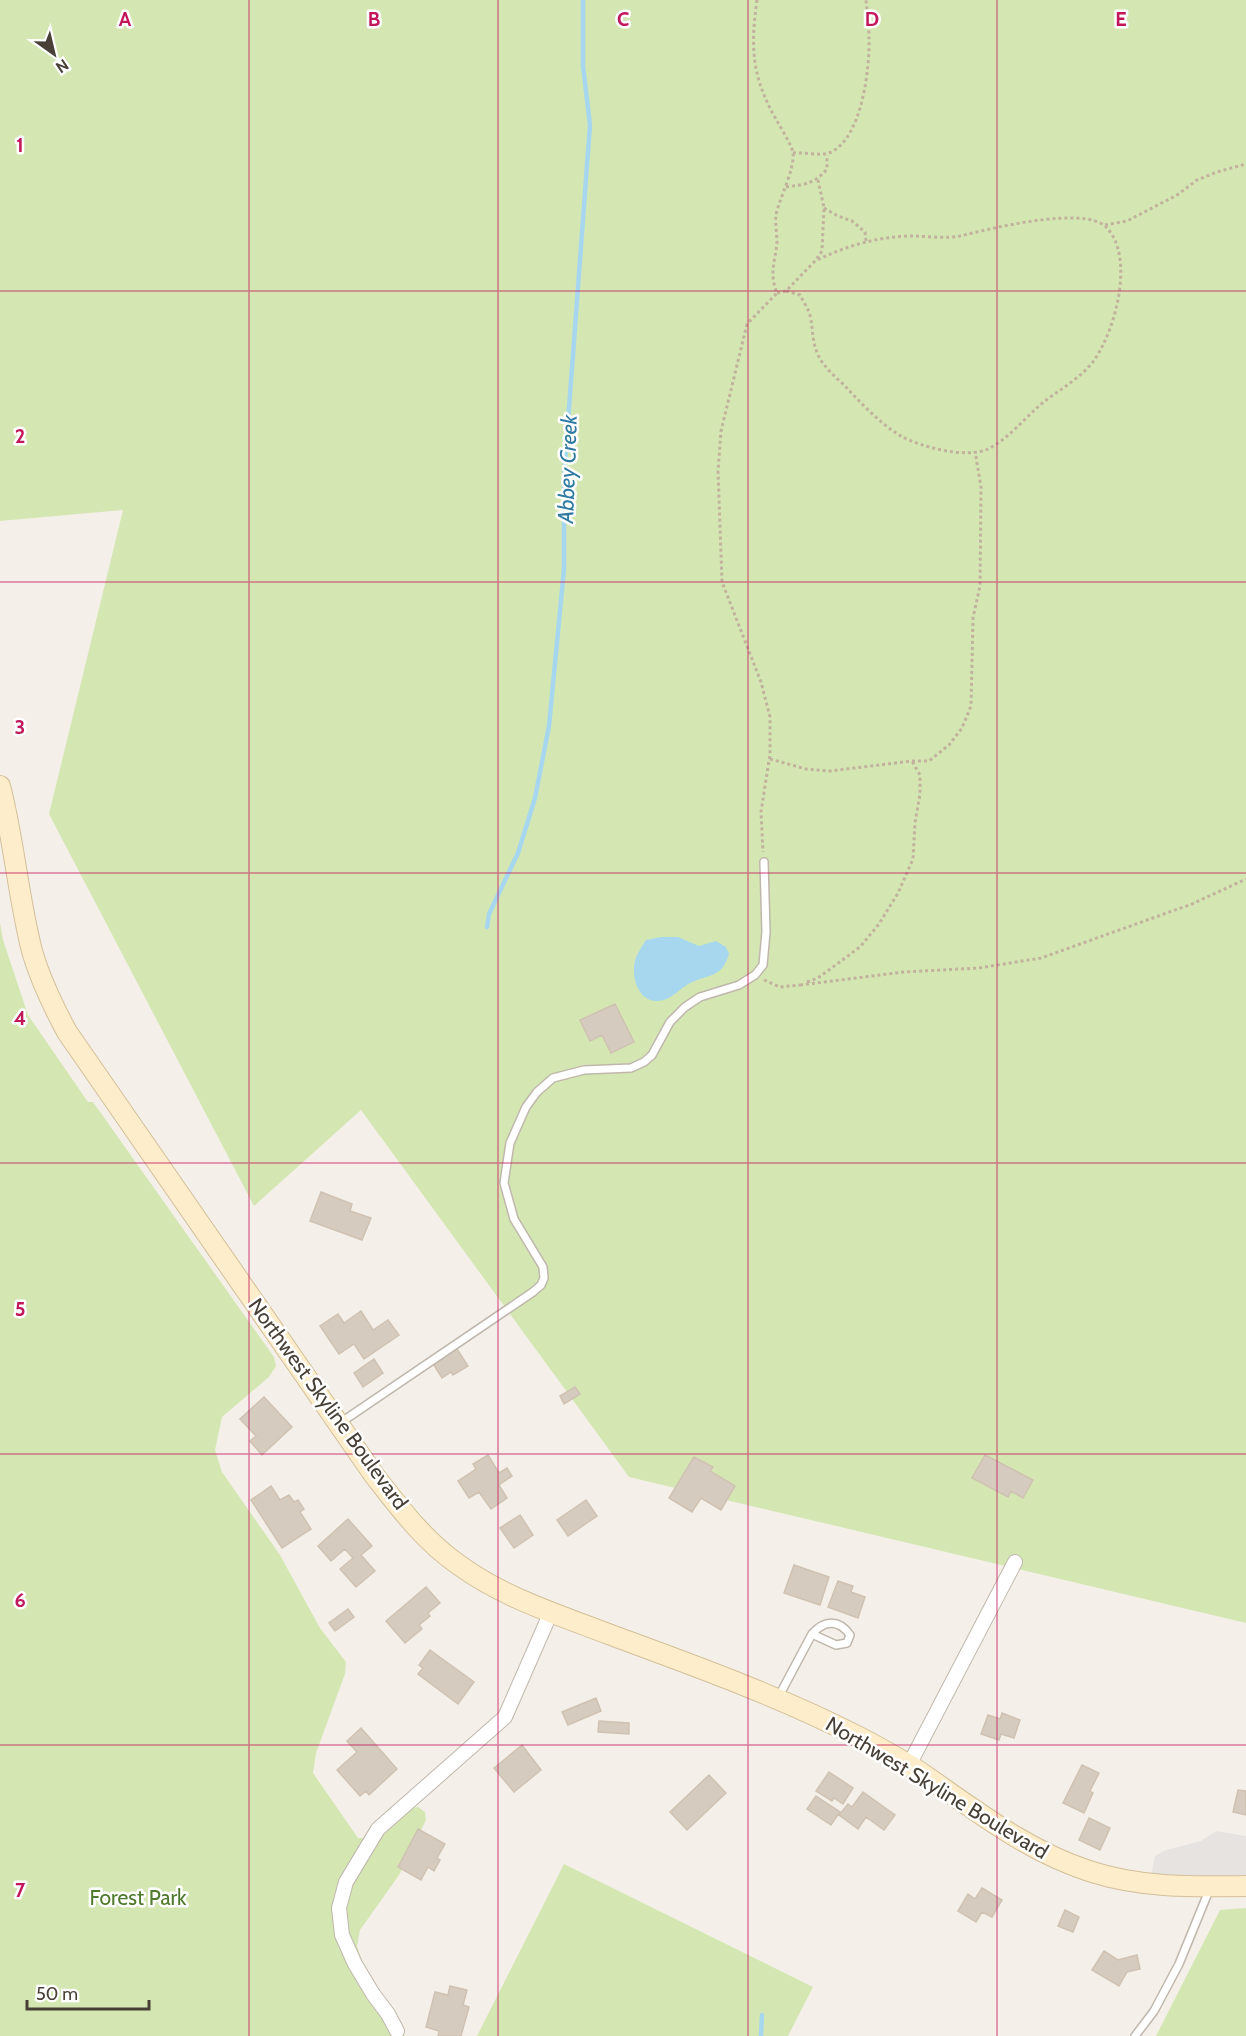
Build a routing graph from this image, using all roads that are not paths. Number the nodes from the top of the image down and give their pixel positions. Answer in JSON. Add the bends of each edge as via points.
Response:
{"nodes":[{"id":1,"x":0,"y":786,"type":"edge"},
{"id":2,"x":764,"y":862,"type":"road end"},
{"id":3,"x":338,"y":1425,"type":"junction"},
{"id":4,"x":1015,"y":1562,"type":"dead end"},
{"id":5,"x":551,"y":1612,"type":"junction"},
{"id":6,"x":812,"y":1634,"type":"junction"},
{"id":7,"x":778,"y":1699,"type":"junction"},
{"id":8,"x":909,"y":1766,"type":"junction"},
{"id":9,"x":1211,"y":1886,"type":"junction"},
{"id":10,"x":1246,"y":1886,"type":"edge"},
{"id":11,"x":397,"y":2031,"type":"dead end"},
{"id":12,"x":1135,"y":2036,"type":"edge"}],
"edges":[{"from":1,"to":3,"type":"main road","name":"Northwest Skyline Boulevard","via":[[20,896],[49,998],[67,1032]]},
{"from":2,"to":3,"type":"lane","via":[[766,932],[763,965],[755,975],[685,1007],[670,1022],[644,1062],[631,1068],[584,1070],[553,1078],[526,1107],[510,1143],[504,1184],[514,1219],[543,1267],[540,1285]]},
{"from":3,"to":5,"type":"main road","name":"Northwest Skyline Boulevard","via":[[400,1508],[458,1565],[516,1598]]},
{"from":4,"to":8,"type":"street"},
{"from":5,"to":7,"type":"main road","name":"Northwest Skyline Boulevard"},
{"from":5,"to":11,"type":"street","via":[[505,1717],[378,1829],[346,1882],[339,1908],[342,1935],[354,1964]]},
{"from":6,"to":6,"type":"lane","via":[[819,1625],[828,1623],[844,1627],[850,1635],[847,1643],[836,1645]]},
{"from":6,"to":7,"type":"lane"},
{"from":7,"to":8,"type":"main road","name":"Northwest Skyline Boulevard"},
{"from":8,"to":9,"type":"main road","name":"Northwest Skyline Boulevard","via":[[995,1826],[1053,1858],[1092,1872],[1148,1884]]},
{"from":9,"to":10,"type":"main road","name":"Northwest Skyline Boulevard"},
{"from":9,"to":12,"type":"lane","via":[[1179,1964],[1154,2011]]}]}
